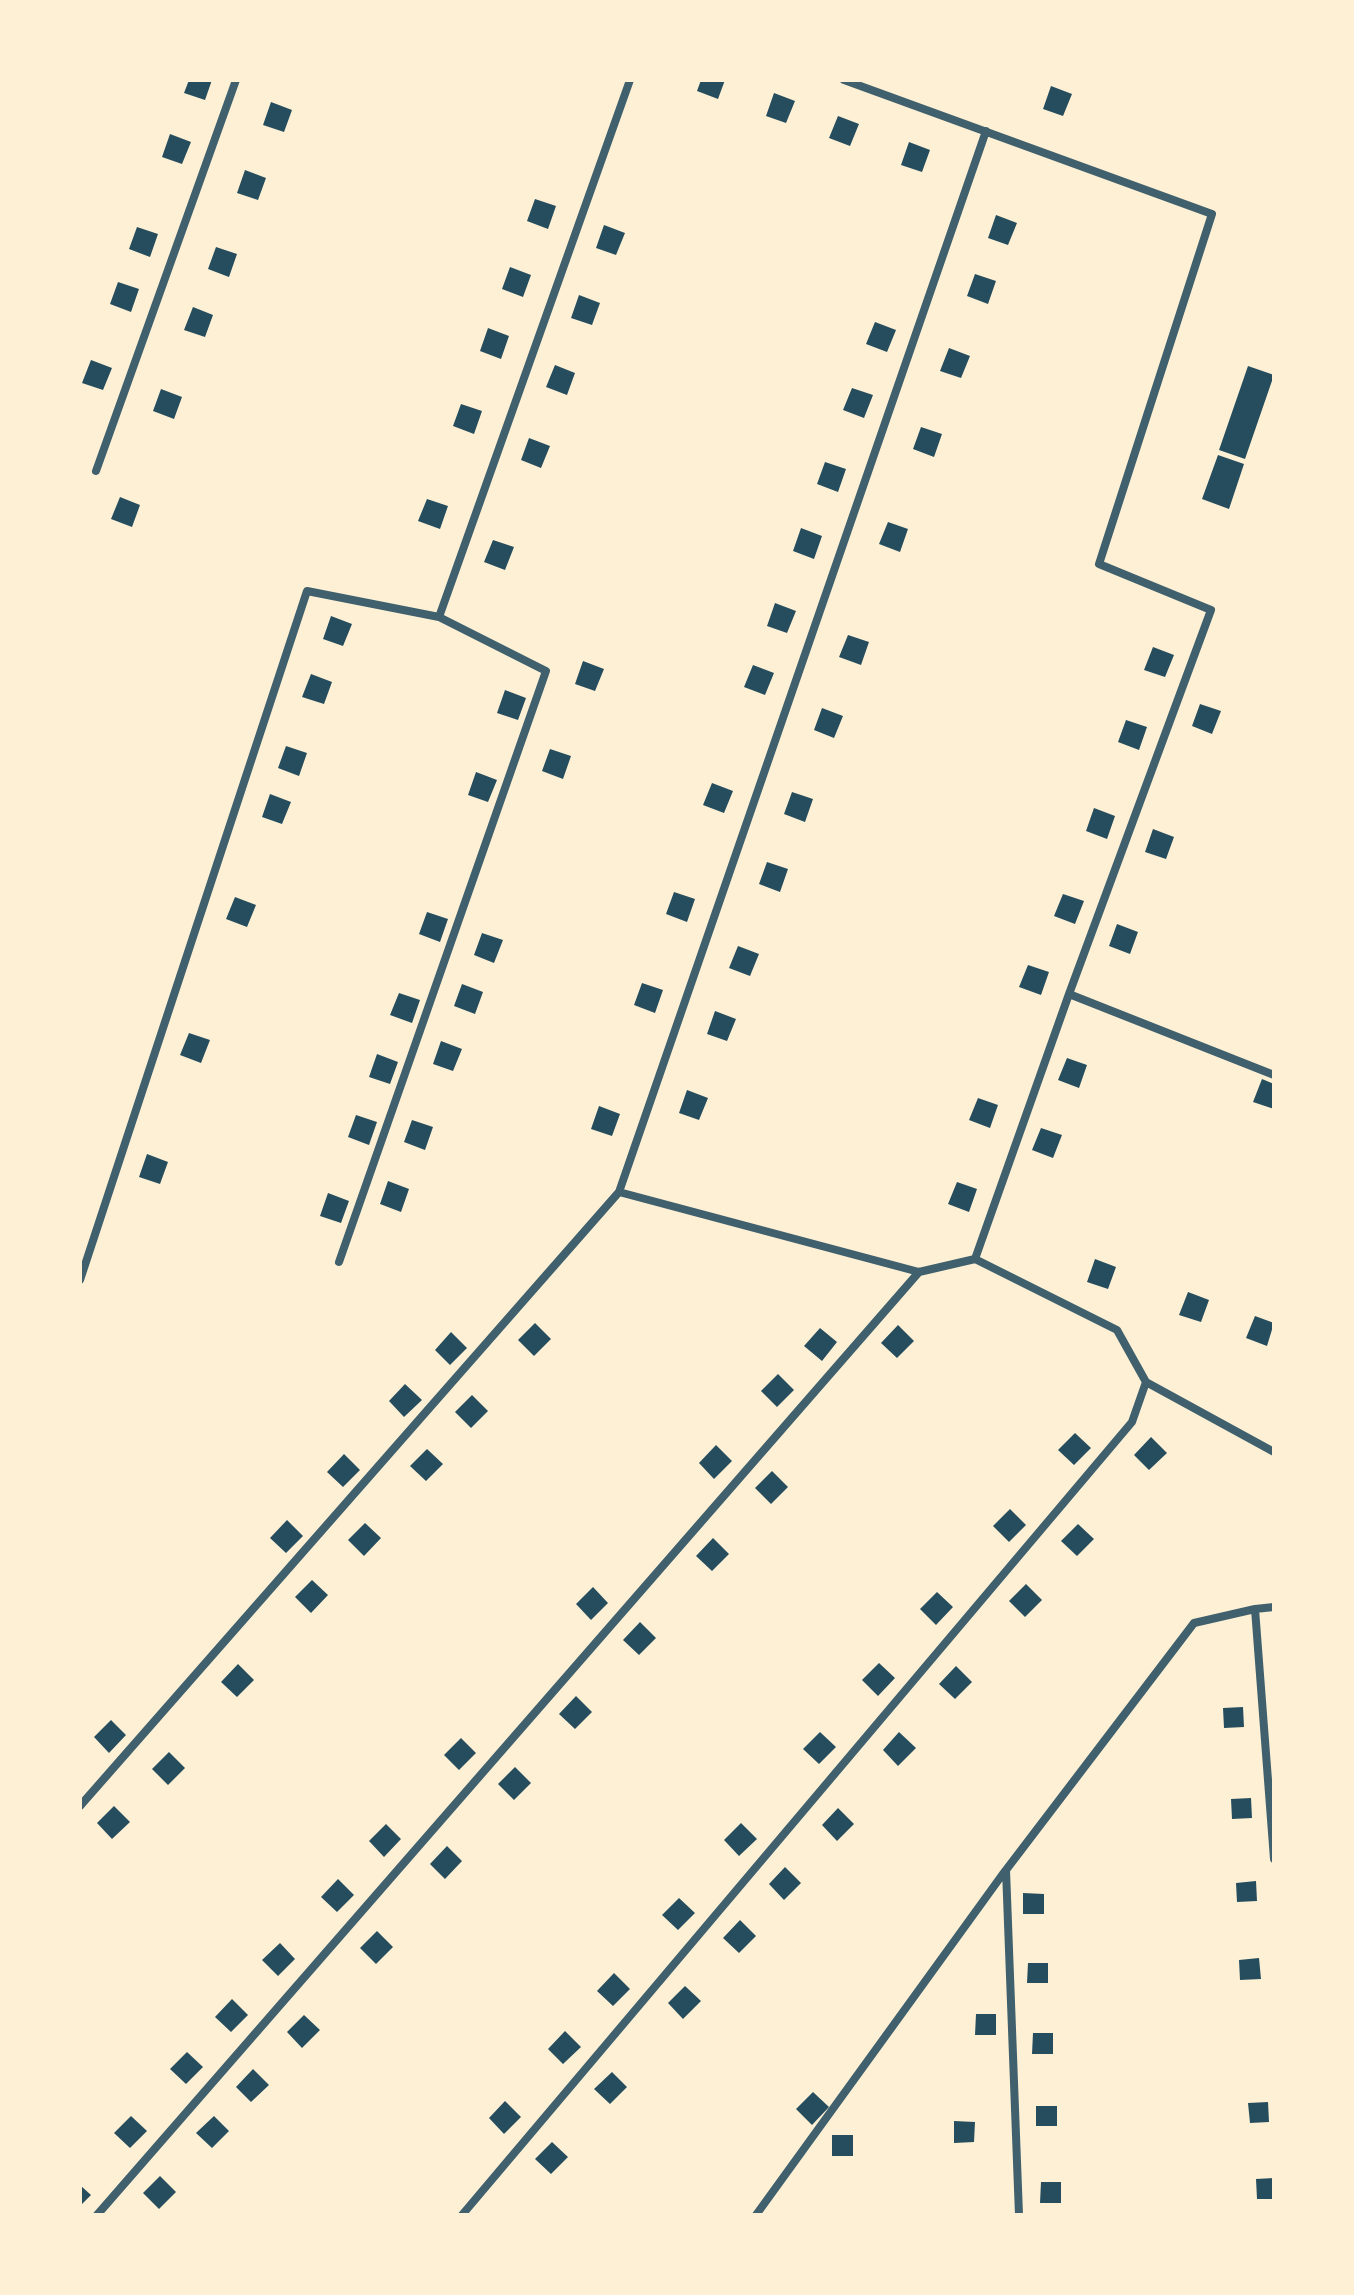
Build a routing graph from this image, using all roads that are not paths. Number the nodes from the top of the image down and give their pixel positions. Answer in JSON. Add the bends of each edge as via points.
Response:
{"nodes":[{"id":1,"x":236,"y":80,"type":"edge"},
{"id":2,"x":630,"y":80,"type":"edge"},
{"id":3,"x":844,"y":80,"type":"edge"},
{"id":4,"x":986,"y":131,"type":"junction"},
{"id":5,"x":96,"y":471,"type":"dead end"},
{"id":6,"x":439,"y":617,"type":"junction"},
{"id":7,"x":1069,"y":994,"type":"junction"},
{"id":8,"x":1274,"y":1075,"type":"edge"},
{"id":9,"x":619,"y":1192,"type":"junction"},
{"id":10,"x":975,"y":1259,"type":"junction"},
{"id":11,"x":339,"y":1262,"type":"dead end"},
{"id":12,"x":919,"y":1272,"type":"junction"},
{"id":13,"x":80,"y":1280,"type":"edge"},
{"id":14,"x":1146,"y":1382,"type":"junction"},
{"id":15,"x":1274,"y":1452,"type":"edge"},
{"id":16,"x":1274,"y":1607,"type":"edge"},
{"id":17,"x":1255,"y":1609,"type":"junction"},
{"id":18,"x":80,"y":1806,"type":"edge"},
{"id":19,"x":1274,"y":1859,"type":"edge"},
{"id":20,"x":1006,"y":1870,"type":"junction"},
{"id":21,"x":97,"y":2215,"type":"edge"},
{"id":22,"x":462,"y":2215,"type":"edge"},
{"id":23,"x":756,"y":2215,"type":"edge"},
{"id":24,"x":1019,"y":2215,"type":"edge"}],
"edges":[{"from":1,"to":5,"type":"street"},
{"from":2,"to":6,"type":"street"},
{"from":3,"to":4,"type":"street"},
{"from":4,"to":7,"type":"street","via":[[1212,214],[1099,564],[1211,610]]},
{"from":4,"to":9,"type":"street"},
{"from":6,"to":11,"type":"street","via":[[546,671]]},
{"from":6,"to":13,"type":"street","via":[[307,591]]},
{"from":7,"to":8,"type":"street"},
{"from":7,"to":10,"type":"street"},
{"from":9,"to":12,"type":"street"},
{"from":9,"to":18,"type":"street"},
{"from":10,"to":12,"type":"street"},
{"from":10,"to":14,"type":"street","via":[[1117,1330]]},
{"from":12,"to":21,"type":"street"},
{"from":14,"to":15,"type":"street"},
{"from":14,"to":22,"type":"street","via":[[1132,1422]]},
{"from":16,"to":17,"type":"street"},
{"from":17,"to":19,"type":"street"},
{"from":17,"to":20,"type":"street","via":[[1194,1623]]},
{"from":20,"to":23,"type":"street"},
{"from":20,"to":24,"type":"street"}]}
